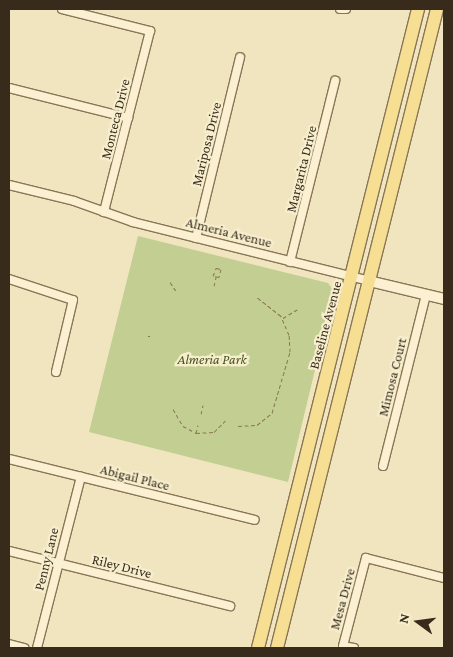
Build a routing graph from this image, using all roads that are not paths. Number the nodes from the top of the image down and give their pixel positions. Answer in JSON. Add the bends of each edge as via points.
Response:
{"nodes":[{"id":1,"x":62,"y":9,"type":"edge"},
{"id":2,"x":340,"y":9,"type":"edge"},
{"id":3,"x":346,"y":9,"type":"edge"},
{"id":4,"x":418,"y":9,"type":"edge"},
{"id":5,"x":437,"y":9,"type":"edge"},
{"id":6,"x":240,"y":57,"type":"dead end"},
{"id":7,"x":335,"y":81,"type":"dead end"},
{"id":8,"x":9,"y":88,"type":"edge"},
{"id":9,"x":128,"y":118,"type":"junction"},
{"id":10,"x":9,"y":185,"type":"edge"},
{"id":11,"x":104,"y":212,"type":"junction"},
{"id":12,"x":196,"y":238,"type":"junction"},
{"id":13,"x":290,"y":262,"type":"junction"},
{"id":14,"x":353,"y":277,"type":"junction"},
{"id":15,"x":9,"y":279,"type":"edge"},
{"id":16,"x":369,"y":280,"type":"junction"},
{"id":17,"x":426,"y":295,"type":"junction"},
{"id":18,"x":444,"y":299,"type":"edge"},
{"id":19,"x":56,"y":372,"type":"dead end"},
{"id":20,"x":9,"y":458,"type":"edge"},
{"id":21,"x":382,"y":466,"type":"dead end"},
{"id":22,"x":81,"y":477,"type":"junction"},
{"id":23,"x":254,"y":520,"type":"dead end"},
{"id":24,"x":9,"y":551,"type":"edge"},
{"id":25,"x":58,"y":564,"type":"junction"},
{"id":26,"x":444,"y":578,"type":"edge"},
{"id":27,"x":230,"y":606,"type":"dead end"},
{"id":28,"x":9,"y":644,"type":"edge"},
{"id":29,"x":24,"y":648,"type":"edge"},
{"id":30,"x":37,"y":648,"type":"edge"},
{"id":31,"x":258,"y":648,"type":"edge"},
{"id":32,"x":276,"y":648,"type":"edge"},
{"id":33,"x":354,"y":648,"type":"edge"}],
"edges":[{"from":1,"to":9,"type":"street","name":"Monteca Drive","via":[[150,31]]},
{"from":2,"to":3,"type":"street"},
{"from":4,"to":14,"type":"main road","name":"Baseline Avenue"},
{"from":5,"to":16,"type":"main road"},
{"from":6,"to":12,"type":"street","name":"Mariposa Drive"},
{"from":7,"to":13,"type":"street","name":"Margarita Drive"},
{"from":8,"to":9,"type":"street"},
{"from":9,"to":11,"type":"street","name":"Monteca Drive"},
{"from":10,"to":11,"type":"street","name":"Almeria Avenue"},
{"from":11,"to":12,"type":"street","name":"Almeria Avenue"},
{"from":12,"to":13,"type":"street","name":"Almeria Avenue"},
{"from":13,"to":14,"type":"street","name":"Almeria Avenue"},
{"from":14,"to":16,"type":"street","name":"Almeria Avenue"},
{"from":14,"to":31,"type":"main road","name":"Baseline Avenue"},
{"from":15,"to":19,"type":"street","via":[[73,300]]},
{"from":16,"to":17,"type":"street","name":"Almeria Avenue"},
{"from":16,"to":32,"type":"main road"},
{"from":17,"to":18,"type":"street","name":"Almeria Avenue"},
{"from":17,"to":21,"type":"street","name":"Mimosa Court"},
{"from":20,"to":22,"type":"street","name":"Abigail Place"},
{"from":22,"to":23,"type":"street","name":"Abigail Place"},
{"from":22,"to":25,"type":"street","name":"Penny Lane"},
{"from":24,"to":25,"type":"street","name":"Riley Drive"},
{"from":25,"to":27,"type":"street","name":"Riley Drive"},
{"from":25,"to":30,"type":"street","name":"Penny Lane"},
{"from":26,"to":33,"type":"street","name":"Mesa Drive","via":[[366,558],[343,646]]},
{"from":28,"to":29,"type":"street"}]}
